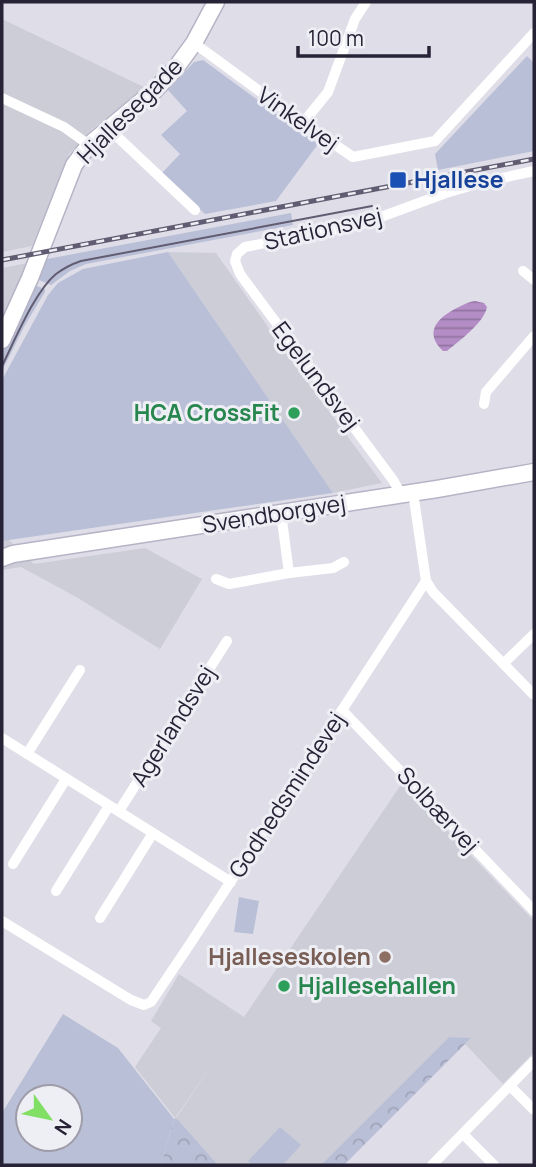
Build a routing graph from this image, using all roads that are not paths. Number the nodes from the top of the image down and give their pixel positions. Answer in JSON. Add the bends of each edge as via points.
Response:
{"nodes":[{"id":1,"x":216,"y":2,"type":"edge"},
{"id":2,"x":366,"y":2,"type":"edge"},
{"id":3,"x":534,"y":33,"type":"edge"},
{"id":4,"x":194,"y":43,"type":"junction"},
{"id":5,"x":2,"y":98,"type":"edge"},
{"id":6,"x":303,"y":123,"type":"junction"},
{"id":7,"x":108,"y":128,"type":"junction"},
{"id":8,"x":89,"y":145,"type":"junction"},
{"id":9,"x":534,"y":171,"type":"edge"},
{"id":10,"x":195,"y":210,"type":"dead end"},
{"id":11,"x":236,"y":257,"type":"joint"},
{"id":12,"x":523,"y":271,"type":"dead end"},
{"id":13,"x":534,"y":280,"type":"edge"},
{"id":14,"x":534,"y":336,"type":"edge"},
{"id":15,"x":2,"y":340,"type":"edge"},
{"id":16,"x":484,"y":404,"type":"dead end"},
{"id":17,"x":534,"y":472,"type":"edge"},
{"id":18,"x":407,"y":493,"type":"junction"},
{"id":19,"x":281,"y":513,"type":"junction"},
{"id":20,"x":5,"y":556,"type":"edge"},
{"id":21,"x":344,"y":562,"type":"dead end"},
{"id":22,"x":289,"y":573,"type":"junction"},
{"id":23,"x":216,"y":579,"type":"dead end"},
{"id":24,"x":426,"y":580,"type":"junction"},
{"id":25,"x":534,"y":634,"type":"edge"},
{"id":26,"x":227,"y":641,"type":"dead end"},
{"id":27,"x":504,"y":663,"type":"junction"},
{"id":28,"x":80,"y":670,"type":"dead end"},
{"id":29,"x":534,"y":695,"type":"edge"},
{"id":30,"x":342,"y":710,"type":"junction"},
{"id":31,"x":2,"y":738,"type":"edge"},
{"id":32,"x":27,"y":754,"type":"junction"},
{"id":33,"x":66,"y":779,"type":"junction"},
{"id":34,"x":114,"y":809,"type":"junction"},
{"id":35,"x":153,"y":834,"type":"junction"},
{"id":36,"x":13,"y":864,"type":"dead end"},
{"id":37,"x":231,"y":882,"type":"junction"},
{"id":38,"x":56,"y":891,"type":"dead end"},
{"id":39,"x":534,"y":911,"type":"edge"},
{"id":40,"x":100,"y":918,"type":"dead end"},
{"id":41,"x":2,"y":921,"type":"edge"},
{"id":42,"x":534,"y":1061,"type":"edge"},
{"id":43,"x":510,"y":1086,"type":"junction"},
{"id":44,"x":534,"y":1110,"type":"edge"},
{"id":45,"x":463,"y":1134,"type":"junction"},
{"id":46,"x":432,"y":1165,"type":"edge"},
{"id":47,"x":494,"y":1165,"type":"edge"}],
"edges":[{"from":1,"to":4,"type":"main road","name":"Hjallesegade"},
{"from":2,"to":6,"type":"street","via":[[355,19],[328,92]]},
{"from":3,"to":6,"type":"street","name":"Vinkelvej","via":[[435,141],[352,157]]},
{"from":4,"to":6,"type":"street","name":"Vinkelvej"},
{"from":4,"to":7,"type":"main road","name":"Hjallesegade","via":[[161,83]]},
{"from":5,"to":8,"type":"street","via":[[64,127]]},
{"from":7,"to":8,"type":"main road","name":"Hjallesegade"},
{"from":7,"to":10,"type":"street"},
{"from":8,"to":15,"type":"main road","name":"Hjallesegade","via":[[74,165]]},
{"from":9,"to":11,"type":"street","name":"Stationsvej","via":[[458,189],[359,225],[242,248]]},
{"from":11,"to":18,"type":"street","name":"Egelundsvej","via":[[240,274]]},
{"from":12,"to":13,"type":"street"},
{"from":14,"to":16,"type":"street","via":[[486,392]]},
{"from":17,"to":18,"type":"main road","name":"Svendborgvej"},
{"from":18,"to":19,"type":"main road","name":"Svendborgvej"},
{"from":18,"to":24,"type":"street"},
{"from":19,"to":20,"type":"main road","name":"Svendborgvej"},
{"from":19,"to":22,"type":"street"},
{"from":21,"to":22,"type":"street","via":[[333,568]]},
{"from":22,"to":23,"type":"street","via":[[229,584]]},
{"from":24,"to":27,"type":"street"},
{"from":24,"to":30,"type":"street","name":"Godhedsmindevej"},
{"from":25,"to":27,"type":"street"},
{"from":26,"to":34,"type":"street","name":"Agerlandsvej"},
{"from":27,"to":29,"type":"street"},
{"from":28,"to":32,"type":"street"},
{"from":30,"to":37,"type":"street","name":"Godhedsmindevej"},
{"from":30,"to":39,"type":"street","name":"Solbærvej"},
{"from":31,"to":32,"type":"street"},
{"from":32,"to":33,"type":"street"},
{"from":33,"to":34,"type":"street"},
{"from":33,"to":36,"type":"street"},
{"from":34,"to":35,"type":"street"},
{"from":34,"to":38,"type":"street","name":"Agerlandsvej"},
{"from":35,"to":37,"type":"street"},
{"from":35,"to":40,"type":"street"},
{"from":37,"to":41,"type":"street","name":"Godhedsmindevej","via":[[158,994],[144,1005]]},
{"from":42,"to":43,"type":"street"},
{"from":43,"to":44,"type":"street"},
{"from":43,"to":45,"type":"street"},
{"from":45,"to":46,"type":"street"},
{"from":45,"to":47,"type":"street"}]}
